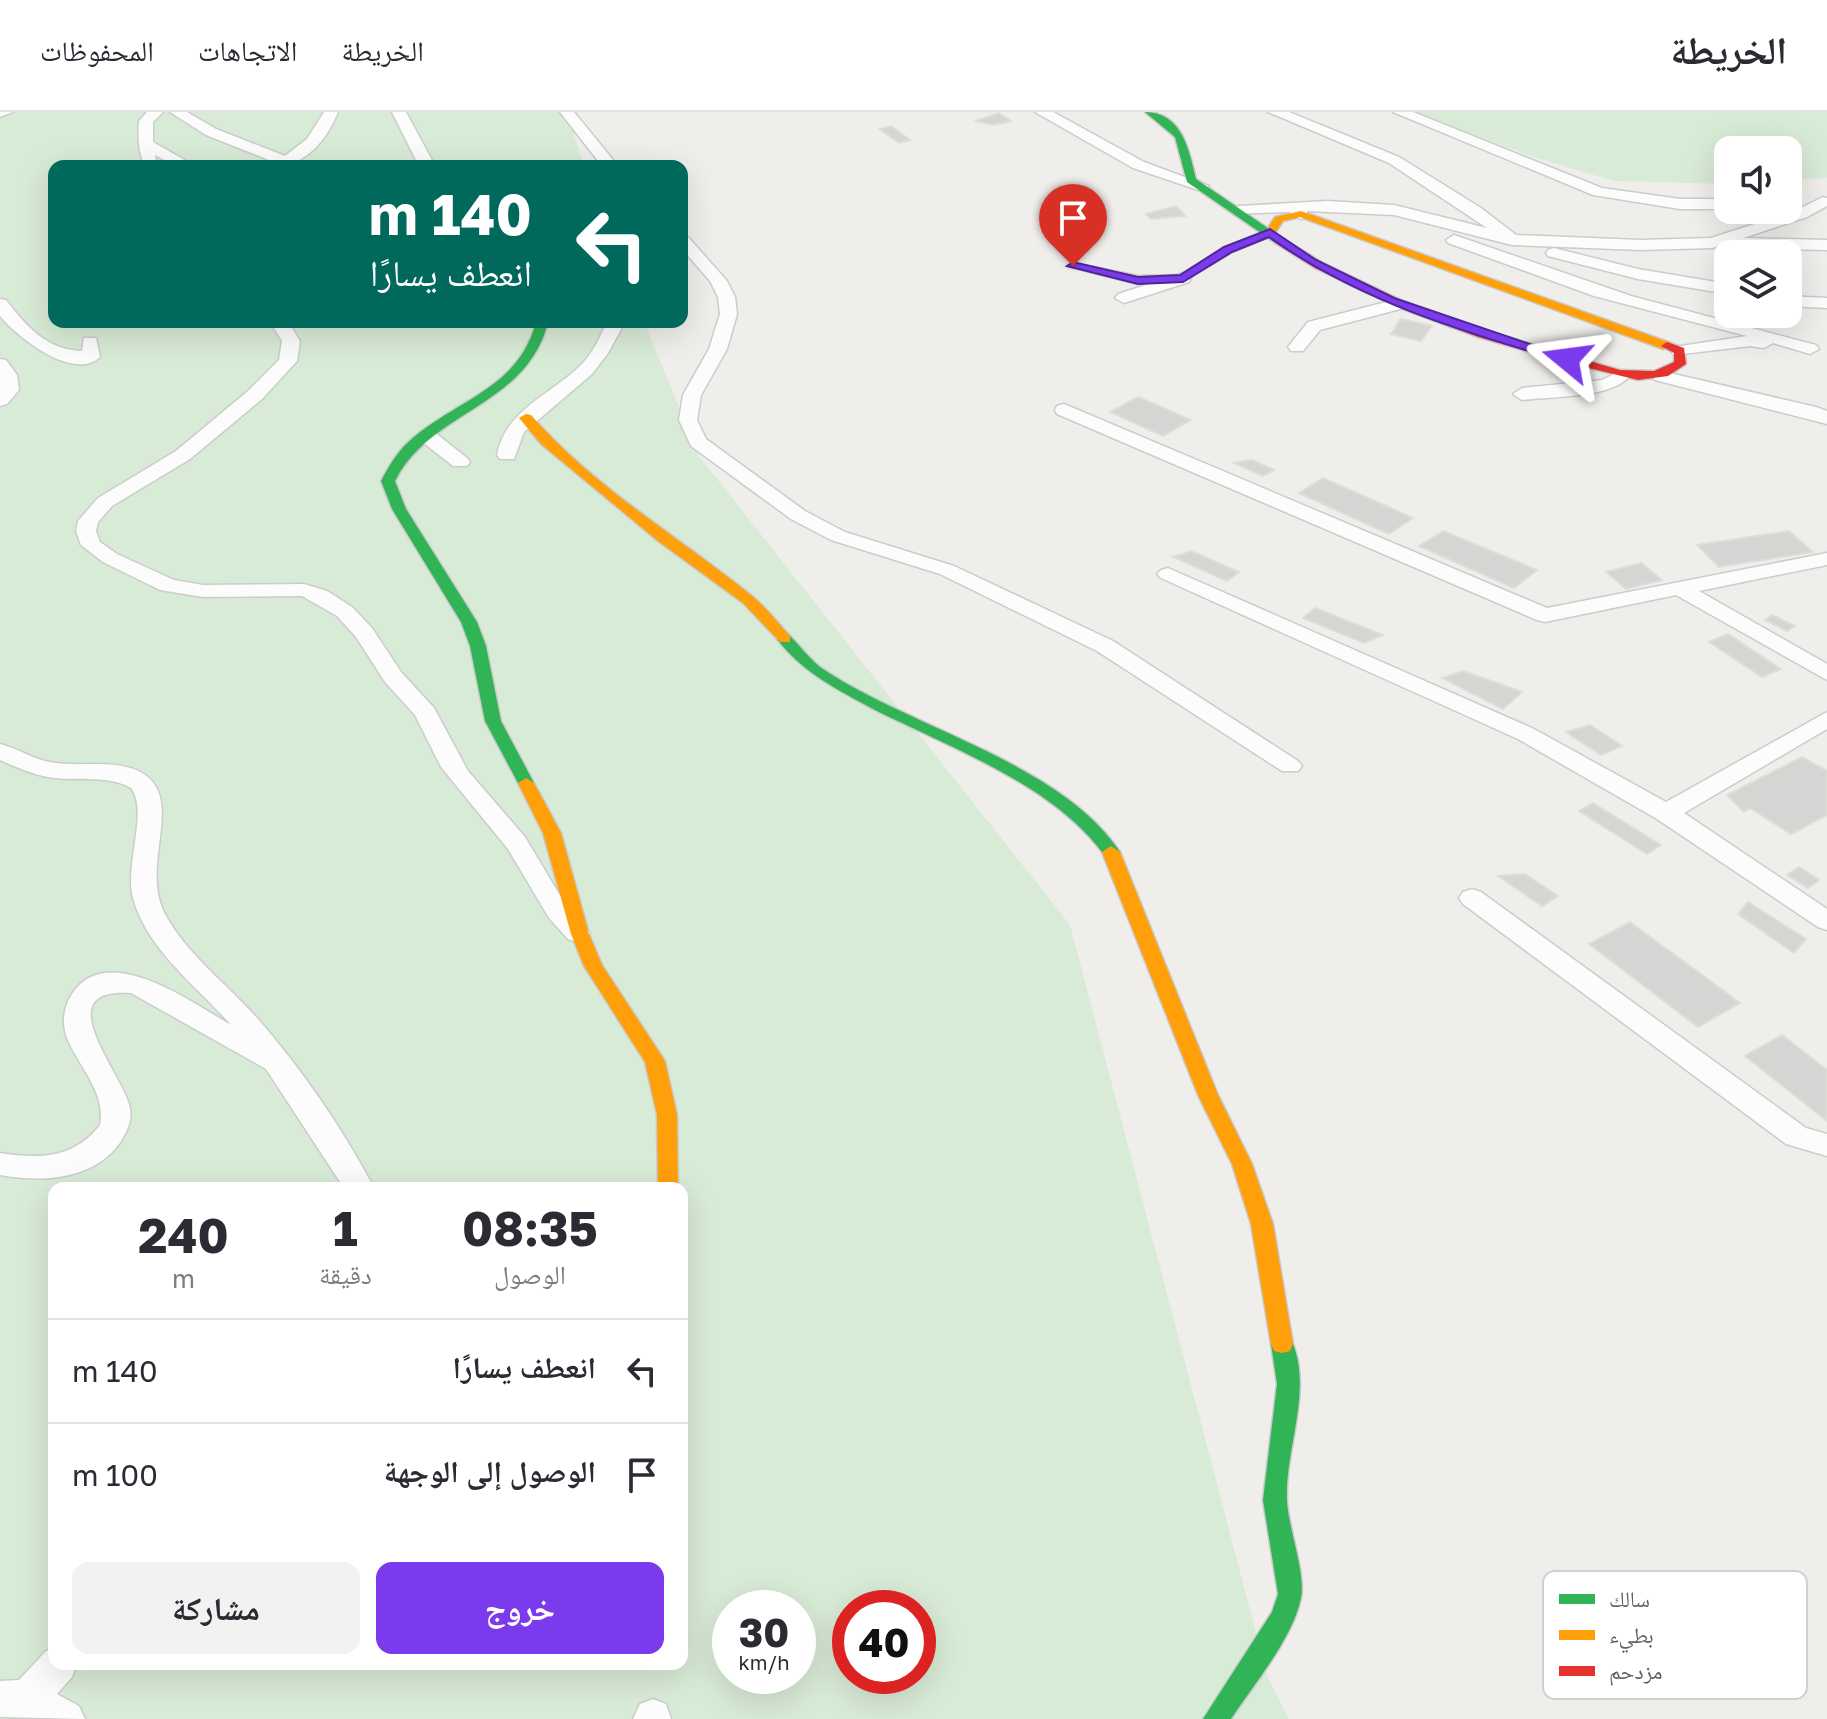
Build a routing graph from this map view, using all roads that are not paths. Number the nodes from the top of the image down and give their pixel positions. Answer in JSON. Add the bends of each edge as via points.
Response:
{"nodes":[{"id":1,"x":6,"y":112,"type":"edge"},
{"id":2,"x":156,"y":112,"type":"edge"},
{"id":3,"x":177,"y":112,"type":"edge"},
{"id":4,"x":331,"y":112,"type":"edge"},
{"id":5,"x":399,"y":112,"type":"edge"},
{"id":6,"x":567,"y":112,"type":"edge"},
{"id":7,"x":1042,"y":112,"type":"edge"},
{"id":8,"x":1150,"y":112,"type":"edge"},
{"id":9,"x":1275,"y":112,"type":"edge"},
{"id":10,"x":1400,"y":112,"type":"edge"},
{"id":11,"x":0,"y":113,"type":"edge"},
{"id":12,"x":148,"y":145,"type":"junction"},
{"id":13,"x":149,"y":160,"type":"edge"},
{"id":14,"x":176,"y":160,"type":"edge"},
{"id":15,"x":281,"y":160,"type":"edge"},
{"id":16,"x":286,"y":160,"type":"edge"},
{"id":17,"x":424,"y":160,"type":"edge"},
{"id":18,"x":607,"y":160,"type":"edge"},
{"id":19,"x":1201,"y":186,"type":"junction"},
{"id":20,"x":1825,"y":201,"type":"edge"},
{"id":21,"x":1802,"y":202,"type":"edge"},
{"id":22,"x":1714,"y":204,"type":"edge"},
{"id":23,"x":1394,"y":210,"type":"junction"},
{"id":24,"x":1239,"y":211,"type":"junction"},
{"id":25,"x":1297,"y":211,"type":"junction"},
{"id":26,"x":1270,"y":233,"type":"junction"},
{"id":27,"x":1512,"y":240,"type":"junction"},
{"id":28,"x":1712,"y":243,"type":"junction"},
{"id":29,"x":1827,"y":245,"type":"edge"},
{"id":30,"x":688,"y":246,"type":"edge"},
{"id":31,"x":1073,"y":266,"type":"dead end"},
{"id":32,"x":1183,"y":278,"type":"junction"},
{"id":33,"x":1714,"y":287,"type":"edge"},
{"id":34,"x":1124,"y":298,"type":"dead end"},
{"id":35,"x":1802,"y":302,"type":"edge"},
{"id":36,"x":1827,"y":303,"type":"edge"},
{"id":37,"x":1398,"y":304,"type":"junction"},
{"id":38,"x":0,"y":305,"type":"edge"},
{"id":39,"x":283,"y":328,"type":"edge"},
{"id":40,"x":540,"y":328,"type":"edge"},
{"id":41,"x":612,"y":328,"type":"edge"},
{"id":42,"x":90,"y":342,"type":"dead end"},
{"id":43,"x":1297,"y":347,"type":"dead end"},
{"id":44,"x":1680,"y":351,"type":"junction"},
{"id":45,"x":1818,"y":352,"type":"edge"},
{"id":46,"x":0,"y":364,"type":"edge"},
{"id":47,"x":1622,"y":375,"type":"junction"},
{"id":48,"x":1661,"y":376,"type":"junction"},
{"id":49,"x":1522,"y":394,"type":"dead end"},
{"id":50,"x":0,"y":400,"type":"edge"},
{"id":51,"x":1064,"y":410,"type":"dead end"},
{"id":52,"x":526,"y":418,"type":"junction"},
{"id":53,"x":1827,"y":418,"type":"edge"},
{"id":54,"x":427,"y":436,"type":"junction"},
{"id":55,"x":507,"y":455,"type":"dead end"},
{"id":56,"x":460,"y":462,"type":"dead end"},
{"id":57,"x":1827,"y":559,"type":"edge"},
{"id":58,"x":1168,"y":574,"type":"dead end"},
{"id":59,"x":1678,"y":588,"type":"junction"},
{"id":60,"x":1827,"y":673,"type":"edge"},
{"id":61,"x":1827,"y":719,"type":"edge"},
{"id":62,"x":0,"y":751,"type":"edge"},
{"id":63,"x":1290,"y":766,"type":"dead end"},
{"id":64,"x":1666,"y":813,"type":"junction"},
{"id":65,"x":1472,"y":898,"type":"dead end"},
{"id":66,"x":1827,"y":921,"type":"edge"},
{"id":67,"x":582,"y":938,"type":"junction"},
{"id":68,"x":274,"y":1062,"type":"junction"},
{"id":69,"x":1827,"y":1145,"type":"edge"},
{"id":70,"x":0,"y":1164,"type":"edge"},
{"id":71,"x":355,"y":1182,"type":"edge"},
{"id":72,"x":668,"y":1182,"type":"edge"},
{"id":73,"x":53,"y":1670,"type":"edge"},
{"id":74,"x":17,"y":1705,"type":"edge"},
{"id":75,"x":66,"y":1719,"type":"edge"},
{"id":76,"x":1216,"y":1719,"type":"edge"}],
"edges":[{"from":1,"to":11,"type":"street"},
{"from":2,"to":12,"type":"street","via":[[146,121]]},
{"from":3,"to":15,"type":"street"},
{"from":4,"to":16,"type":"street","via":[[302,152]]},
{"from":5,"to":17,"type":"street"},
{"from":6,"to":18,"type":"street"},
{"from":7,"to":19,"type":"street","via":[[1162,175]]},
{"from":8,"to":19,"type":"street","via":[[1180,136],[1191,180]]},
{"from":9,"to":27,"type":"street","via":[[1394,160]]},
{"from":10,"to":22,"type":"street","via":[[1599,192]]},
{"from":12,"to":13,"type":"street"},
{"from":12,"to":14,"type":"street"},
{"from":19,"to":24,"type":"street"},
{"from":20,"to":21,"type":"street"},
{"from":20,"to":28,"type":"street"},
{"from":23,"to":25,"type":"street","via":[[1327,206]]},
{"from":23,"to":27,"type":"street"},
{"from":23,"to":45,"type":"street","via":[[1418,227],[1564,282],[1757,331]]},
{"from":24,"to":25,"type":"street"},
{"from":24,"to":26,"type":"street"},
{"from":25,"to":26,"type":"street","via":[[1279,219]]},
{"from":25,"to":44,"type":"street"},
{"from":26,"to":32,"type":"street","via":[[1228,250]]},
{"from":26,"to":37,"type":"street","via":[[1312,262]]},
{"from":27,"to":28,"type":"street"},
{"from":27,"to":33,"type":"street","via":[[1624,271]]},
{"from":28,"to":29,"type":"street"},
{"from":30,"to":63,"type":"street","via":[[719,279],[730,303],[724,337],[692,395],[688,420],[692,433],[711,453],[817,527],[947,570],[1105,646]]},
{"from":31,"to":32,"type":"street","via":[[1138,280]]},
{"from":32,"to":34,"type":"street"},
{"from":35,"to":36,"type":"street"},
{"from":37,"to":43,"type":"street","via":[[1314,326]]},
{"from":37,"to":47,"type":"street"},
{"from":38,"to":42,"type":"street","via":[[25,335],[61,356],[91,357]]},
{"from":39,"to":67,"type":"street","via":[[291,341],[288,361],[201,443],[95,511],[86,531],[91,545],[168,585],[203,591],[304,590],[319,593],[351,615],[423,709],[471,792],[512,836],[544,891]]},
{"from":40,"to":54,"type":"street","via":[[533,346],[507,378]]},
{"from":41,"to":52,"type":"street","via":[[589,367]]},
{"from":44,"to":45,"type":"street","via":[[1750,341]]},
{"from":44,"to":48,"type":"street","via":[[1680,364]]},
{"from":46,"to":50,"type":"street","via":[[10,383]]},
{"from":47,"to":48,"type":"street"},
{"from":47,"to":49,"type":"street","via":[[1607,385]]},
{"from":48,"to":53,"type":"street"},
{"from":51,"to":59,"type":"street","via":[[1545,615]]},
{"from":52,"to":55,"type":"street","via":[[510,437]]},
{"from":52,"to":76,"type":"street","via":[[546,441],[663,538],[748,600],[812,668],[1047,794],[1098,831],[1109,846],[1262,1224],[1288,1384],[1275,1500],[1290,1594],[1283,1617]]},
{"from":54,"to":56,"type":"street"},
{"from":54,"to":67,"type":"street","via":[[397,457],[388,479],[390,492],[472,628],[492,718],[552,834]]},
{"from":57,"to":59,"type":"street"},
{"from":58,"to":64,"type":"street","via":[[1526,734]]},
{"from":59,"to":60,"type":"street"},
{"from":61,"to":64,"type":"street"},
{"from":62,"to":68,"type":"street","via":[[45,769],[113,774],[141,783],[150,806],[143,857],[145,900],[168,941],[234,1010]]},
{"from":64,"to":66,"type":"street"},
{"from":65,"to":69,"type":"street","via":[[1796,1136]]},
{"from":67,"to":72,"type":"street","via":[[593,966],[650,1049],[666,1120]]},
{"from":68,"to":70,"type":"street","via":[[137,984],[98,986],[78,1006],[78,1022],[110,1095],[116,1120],[110,1135],[85,1157],[52,1169]]},
{"from":68,"to":71,"type":"street"},
{"from":73,"to":74,"type":"street"},
{"from":74,"to":75,"type":"street"}]}
